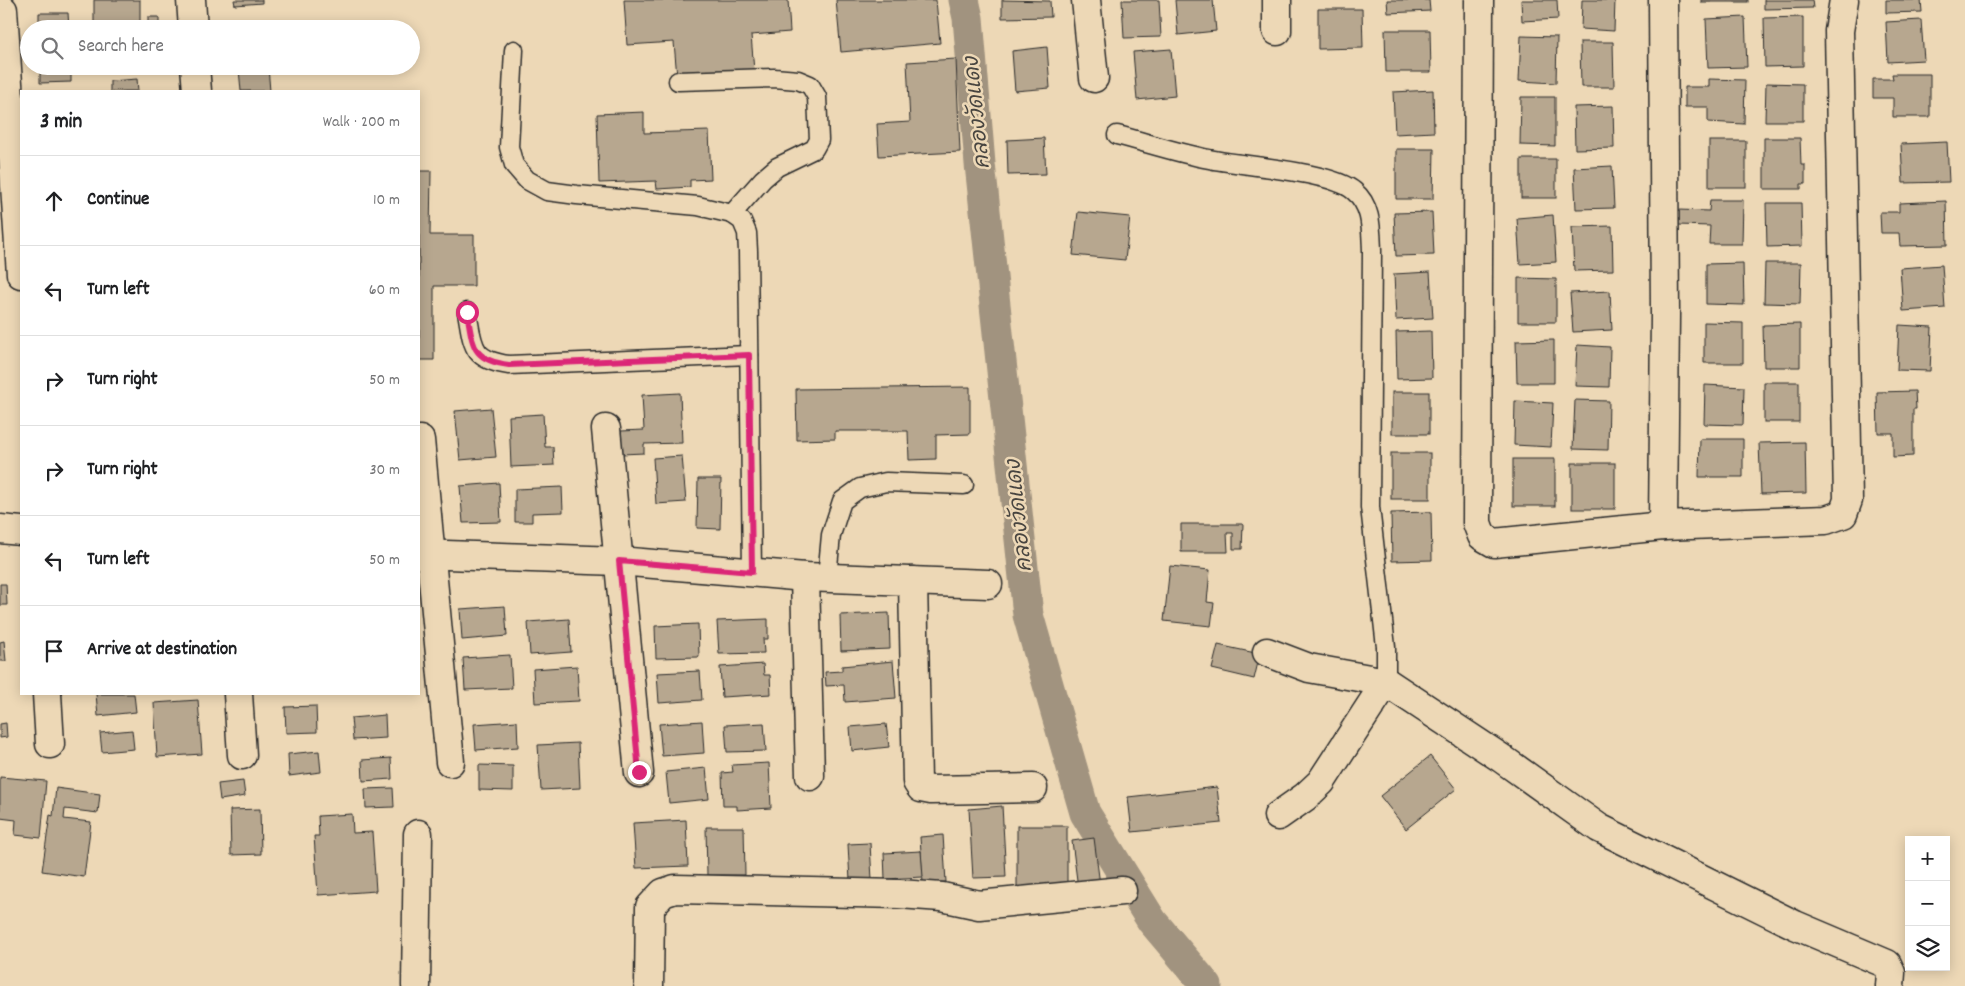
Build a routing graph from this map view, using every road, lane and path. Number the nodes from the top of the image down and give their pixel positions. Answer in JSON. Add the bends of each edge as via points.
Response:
{"nodes":[{"id":1,"x":190,"y":0,"type":"edge"},
{"id":2,"x":1086,"y":0,"type":"edge"},
{"id":3,"x":1278,"y":0,"type":"edge"},
{"id":4,"x":1479,"y":0,"type":"edge"},
{"id":5,"x":1663,"y":0,"type":"edge"},
{"id":6,"x":1844,"y":0,"type":"edge"},
{"id":7,"x":3,"y":10,"type":"dead end"},
{"id":8,"x":191,"y":20,"type":"edge"},
{"id":9,"x":1277,"y":31,"type":"dead end"},
{"id":10,"x":514,"y":50,"type":"dead end"},
{"id":11,"x":196,"y":75,"type":"edge"},
{"id":12,"x":1094,"y":78,"type":"dead end"},
{"id":13,"x":678,"y":81,"type":"dead end"},
{"id":14,"x":197,"y":90,"type":"edge"},
{"id":15,"x":1117,"y":135,"type":"dead end"},
{"id":16,"x":732,"y":214,"type":"junction"},
{"id":17,"x":20,"y":259,"type":"edge"},
{"id":18,"x":467,"y":312,"type":"dead end"},
{"id":19,"x":749,"y":355,"type":"junction"},
{"id":20,"x":606,"y":429,"type":"dead end"},
{"id":21,"x":420,"y":440,"type":"edge"},
{"id":22,"x":964,"y":485,"type":"dead end"},
{"id":23,"x":1663,"y":526,"type":"junction"},
{"id":24,"x":0,"y":529,"type":"edge"},
{"id":25,"x":20,"y":531,"type":"edge"},
{"id":26,"x":424,"y":554,"type":"edge"},
{"id":27,"x":619,"y":561,"type":"junction"},
{"id":28,"x":752,"y":572,"type":"junction"},
{"id":29,"x":816,"y":577,"type":"junction"},
{"id":30,"x":913,"y":580,"type":"junction"},
{"id":31,"x":988,"y":584,"type":"dead end"},
{"id":32,"x":1267,"y":652,"type":"dead end"},
{"id":33,"x":1386,"y":682,"type":"junction"},
{"id":34,"x":47,"y":695,"type":"edge"},
{"id":35,"x":238,"y":695,"type":"edge"},
{"id":36,"x":50,"y":744,"type":"dead end"},
{"id":37,"x":242,"y":755,"type":"dead end"},
{"id":38,"x":450,"y":762,"type":"dead end"},
{"id":39,"x":639,"y":772,"type":"dead end"},
{"id":40,"x":810,"y":776,"type":"dead end"},
{"id":41,"x":1033,"y":788,"type":"dead end"},
{"id":42,"x":1278,"y":816,"type":"dead end"},
{"id":43,"x":418,"y":834,"type":"dead end"},
{"id":44,"x":1122,"y":891,"type":"dead end"},
{"id":45,"x":416,"y":986,"type":"edge"},
{"id":46,"x":649,"y":986,"type":"edge"},
{"id":47,"x":1890,"y":986,"type":"edge"}],
"edges":[{"from":1,"to":8,"type":"street"},
{"from":2,"to":12,"type":"street"},
{"from":3,"to":9,"type":"street"},
{"from":4,"to":23,"type":"street","via":[[1477,524],[1482,536],[1494,543]]},
{"from":5,"to":23,"type":"street"},
{"from":6,"to":23,"type":"street","via":[[1839,31],[1848,500],[1843,514],[1826,520]]},
{"from":7,"to":17,"type":"street"},
{"from":10,"to":16,"type":"lane","via":[[509,147],[514,165],[527,180],[548,190],[577,195],[698,206]]},
{"from":11,"to":14,"type":"street"},
{"from":13,"to":16,"type":"lane","via":[[798,80],[810,85],[817,97],[819,140],[814,149],[763,179]]},
{"from":15,"to":33,"type":"lane","via":[[1210,159],[1337,182],[1354,190],[1365,205],[1371,222],[1372,250],[1370,507],[1386,647]]},
{"from":16,"to":19,"type":"lane","via":[[742,221],[747,233]]},
{"from":18,"to":19,"type":"lane","via":[[473,346],[493,363]]},
{"from":19,"to":28,"type":"lane"},
{"from":20,"to":27,"type":"street"},
{"from":21,"to":26,"type":"street"},
{"from":22,"to":29,"type":"lane","via":[[886,482],[860,488],[842,501]]},
{"from":24,"to":25,"type":"street"},
{"from":26,"to":27,"type":"street"},
{"from":26,"to":38,"type":"street"},
{"from":27,"to":28,"type":"street"},
{"from":27,"to":39,"type":"street"},
{"from":28,"to":29,"type":"street"},
{"from":29,"to":30,"type":"street"},
{"from":29,"to":40,"type":"street"},
{"from":30,"to":31,"type":"street"},
{"from":30,"to":41,"type":"street","via":[[917,782],[922,788],[931,790]]},
{"from":32,"to":33,"type":"street","via":[[1309,668]]},
{"from":33,"to":42,"type":"street","via":[[1321,782]]},
{"from":33,"to":47,"type":"street","via":[[1599,828],[1794,925],[1887,964],[1891,973]]},
{"from":34,"to":36,"type":"street"},
{"from":35,"to":37,"type":"street"},
{"from":43,"to":45,"type":"street"},
{"from":44,"to":46,"type":"street","via":[[979,905],[942,897],[899,894],[675,889],[663,892],[650,907]]}]}
